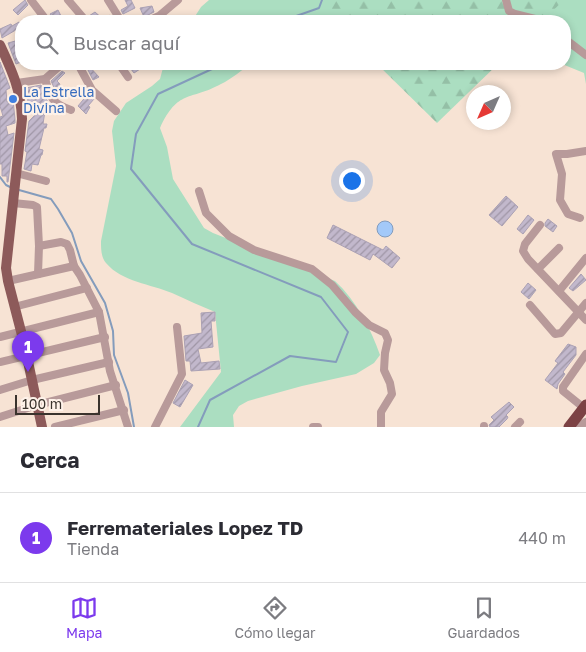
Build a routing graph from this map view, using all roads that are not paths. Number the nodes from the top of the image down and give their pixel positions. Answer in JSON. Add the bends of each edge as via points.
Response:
{"nodes":[{"id":1,"x":31,"y":0,"type":"edge"},
{"id":2,"x":68,"y":0,"type":"edge"},
{"id":3,"x":108,"y":0,"type":"edge"},
{"id":4,"x":178,"y":0,"type":"edge"},
{"id":5,"x":506,"y":0,"type":"edge"},
{"id":6,"x":42,"y":15,"type":"edge"},
{"id":7,"x":81,"y":15,"type":"edge"},
{"id":8,"x":117,"y":15,"type":"edge"},
{"id":9,"x":160,"y":15,"type":"edge"},
{"id":10,"x":519,"y":15,"type":"edge"},
{"id":11,"x":571,"y":43,"type":"edge"},
{"id":12,"x":0,"y":45,"type":"edge"},
{"id":13,"x":586,"y":54,"type":"edge"},
{"id":14,"x":55,"y":70,"type":"edge"},
{"id":15,"x":81,"y":70,"type":"edge"},
{"id":16,"x":123,"y":70,"type":"edge"},
{"id":17,"x":128,"y":77,"type":"dead end"},
{"id":18,"x":45,"y":79,"type":"junction"},
{"id":19,"x":17,"y":84,"type":"junction"},
{"id":20,"x":71,"y":110,"type":"dead end"},
{"id":21,"x":116,"y":111,"type":"dead end"},
{"id":22,"x":586,"y":151,"type":"edge"},
{"id":23,"x":16,"y":173,"type":"junction"},
{"id":24,"x":46,"y":182,"type":"dead end"},
{"id":25,"x":199,"y":191,"type":"dead end"},
{"id":26,"x":13,"y":204,"type":"junction"},
{"id":27,"x":580,"y":218,"type":"dead end"},
{"id":28,"x":540,"y":225,"type":"dead end"},
{"id":29,"x":39,"y":246,"type":"junction"},
{"id":30,"x":559,"y":248,"type":"dead end"},
{"id":31,"x":586,"y":258,"type":"edge"},
{"id":32,"x":74,"y":266,"type":"junction"},
{"id":33,"x":3,"y":267,"type":"edge"},
{"id":34,"x":538,"y":269,"type":"junction"},
{"id":35,"x":38,"y":274,"type":"junction"},
{"id":36,"x":8,"y":281,"type":"junction"},
{"id":37,"x":87,"y":288,"type":"junction"},
{"id":38,"x":559,"y":291,"type":"junction"},
{"id":39,"x":586,"y":303,"type":"edge"},
{"id":40,"x":530,"y":305,"type":"dead end"},
{"id":41,"x":14,"y":307,"type":"junction"},
{"id":42,"x":99,"y":312,"type":"junction"},
{"id":43,"x":578,"y":312,"type":"junction"},
{"id":44,"x":586,"y":320,"type":"edge"},
{"id":45,"x":177,"y":327,"type":"dead end"},
{"id":46,"x":21,"y":332,"type":"junction"},
{"id":47,"x":105,"y":336,"type":"junction"},
{"id":48,"x":0,"y":338,"type":"edge"},
{"id":49,"x":586,"y":354,"type":"edge"},
{"id":50,"x":27,"y":357,"type":"junction"},
{"id":51,"x":0,"y":362,"type":"edge"},
{"id":52,"x":109,"y":362,"type":"junction"},
{"id":53,"x":32,"y":380,"type":"junction"},
{"id":54,"x":116,"y":385,"type":"junction"},
{"id":55,"x":0,"y":390,"type":"edge"},
{"id":56,"x":37,"y":405,"type":"junction"},
{"id":57,"x":585,"y":407,"type":"edge"},
{"id":58,"x":124,"y":410,"type":"junction"},
{"id":59,"x":0,"y":417,"type":"edge"},
{"id":60,"x":586,"y":422,"type":"edge"},
{"id":61,"x":42,"y":427,"type":"edge"},
{"id":62,"x":56,"y":427,"type":"edge"},
{"id":63,"x":128,"y":427,"type":"edge"},
{"id":64,"x":155,"y":427,"type":"edge"},
{"id":65,"x":313,"y":427,"type":"edge"},
{"id":66,"x":318,"y":427,"type":"edge"},
{"id":67,"x":381,"y":427,"type":"edge"},
{"id":68,"x":570,"y":427,"type":"edge"},
{"id":69,"x":578,"y":427,"type":"edge"}],
"edges":[{"from":1,"to":6,"type":"street"},
{"from":2,"to":7,"type":"street"},
{"from":3,"to":8,"type":"street"},
{"from":4,"to":9,"type":"street"},
{"from":5,"to":10,"type":"street","via":[[509,11]]},
{"from":11,"to":13,"type":"street"},
{"from":12,"to":19,"type":"main road"},
{"from":14,"to":18,"type":"street"},
{"from":15,"to":21,"type":"street","via":[[92,90]]},
{"from":16,"to":17,"type":"street"},
{"from":18,"to":19,"type":"street"},
{"from":18,"to":20,"type":"street","via":[[53,102]]},
{"from":19,"to":23,"type":"main road","via":[[22,119]]},
{"from":22,"to":27,"type":"street","via":[[556,154],[562,174],[560,200],[568,214]]},
{"from":23,"to":24,"type":"street"},
{"from":23,"to":26,"type":"main road"},
{"from":25,"to":67,"type":"street","via":[[206,213],[229,236],[254,250],[312,269],[332,285],[369,325],[385,333],[388,340],[384,370],[392,394],[381,412]]},
{"from":26,"to":29,"type":"street","via":[[37,207]]},
{"from":26,"to":33,"type":"main road"},
{"from":28,"to":34,"type":"street","via":[[523,251]]},
{"from":29,"to":32,"type":"street","via":[[67,244]]},
{"from":29,"to":35,"type":"street"},
{"from":30,"to":34,"type":"street"},
{"from":31,"to":38,"type":"street"},
{"from":32,"to":35,"type":"street"},
{"from":32,"to":37,"type":"street"},
{"from":33,"to":36,"type":"main road"},
{"from":34,"to":38,"type":"street"},
{"from":35,"to":36,"type":"street"},
{"from":36,"to":41,"type":"main road"},
{"from":37,"to":41,"type":"street"},
{"from":37,"to":42,"type":"street"},
{"from":38,"to":43,"type":"street"},
{"from":39,"to":43,"type":"street"},
{"from":40,"to":43,"type":"street","via":[[555,334],[561,333]]},
{"from":41,"to":46,"type":"main road"},
{"from":42,"to":46,"type":"street"},
{"from":42,"to":47,"type":"street"},
{"from":43,"to":44,"type":"street"},
{"from":45,"to":64,"type":"street","via":[[182,374]]},
{"from":46,"to":48,"type":"street"},
{"from":46,"to":50,"type":"main road"},
{"from":47,"to":50,"type":"street"},
{"from":47,"to":52,"type":"street"},
{"from":49,"to":57,"type":"street","via":[[562,386],[563,391]]},
{"from":50,"to":51,"type":"street"},
{"from":50,"to":53,"type":"main road"},
{"from":52,"to":53,"type":"street"},
{"from":52,"to":54,"type":"street"},
{"from":53,"to":55,"type":"street"},
{"from":53,"to":56,"type":"main road"},
{"from":54,"to":56,"type":"street"},
{"from":54,"to":58,"type":"street"},
{"from":56,"to":59,"type":"street"},
{"from":56,"to":61,"type":"main road"},
{"from":57,"to":68,"type":"highway"},
{"from":58,"to":62,"type":"street"},
{"from":58,"to":63,"type":"street"},
{"from":60,"to":69,"type":"street"},
{"from":65,"to":66,"type":"street"}]}
